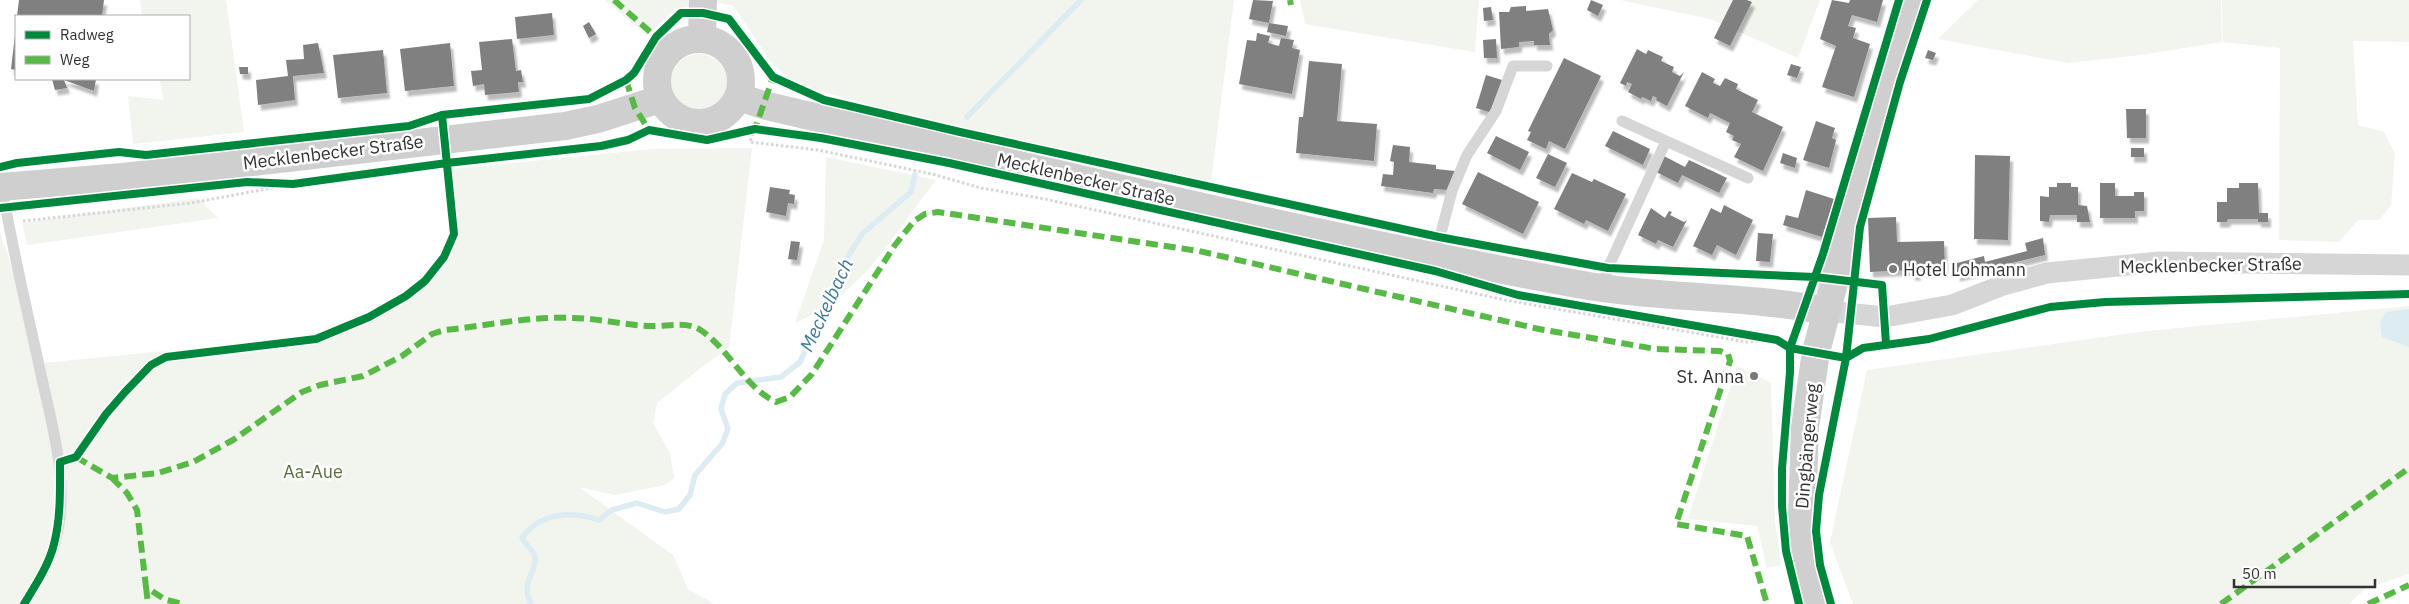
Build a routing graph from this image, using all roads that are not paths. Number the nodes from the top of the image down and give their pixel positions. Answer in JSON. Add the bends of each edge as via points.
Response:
{"nodes":[{"id":1,"x":703,"y":0,"type":"edge"},
{"id":2,"x":1912,"y":0,"type":"edge"},
{"id":3,"x":702,"y":38,"type":"junction"},
{"id":4,"x":1547,"y":66,"type":"dead end"},
{"id":5,"x":739,"y":97,"type":"junction"},
{"id":6,"x":660,"y":99,"type":"junction"},
{"id":7,"x":1622,"y":121,"type":"dead end"},
{"id":8,"x":1666,"y":141,"type":"junction"},
{"id":9,"x":1748,"y":178,"type":"dead end"},
{"id":10,"x":1,"y":187,"type":"edge"},
{"id":11,"x":1434,"y":256,"type":"junction"},
{"id":12,"x":2409,"y":265,"type":"edge"},
{"id":13,"x":1602,"y":288,"type":"junction"},
{"id":14,"x":1826,"y":311,"type":"junction"},
{"id":15,"x":24,"y":604,"type":"edge"},
{"id":16,"x":1813,"y":604,"type":"edge"}],
"edges":[{"from":1,"to":3,"type":"main road"},
{"from":2,"to":14,"type":"main road","name":"Dingbängerweg"},
{"from":3,"to":5,"type":"main road","via":[[718,42],[731,52],[739,66],[742,81]]},
{"from":3,"to":6,"type":"main road","via":[[684,41],[669,50],[659,66],[656,82]]},
{"from":4,"to":11,"type":"lane","via":[[1513,66],[1496,110],[1467,155]]},
{"from":5,"to":6,"type":"main road","via":[[729,112],[700,124],[684,121],[671,113]]},
{"from":5,"to":11,"type":"main road","name":"Mecklenbecker Straße","via":[[955,150]]},
{"from":6,"to":10,"type":"main road","name":"Mecklenbecker Straße","via":[[565,126],[122,177]]},
{"from":7,"to":8,"type":"lane"},
{"from":8,"to":9,"type":"lane"},
{"from":8,"to":13,"type":"lane"},
{"from":10,"to":15,"type":"lane","name":"Mecklenbecker Straße","via":[[60,462],[60,513],[54,546]]},
{"from":11,"to":13,"type":"main road","name":"Mecklenbecker Straße"},
{"from":12,"to":14,"type":"street","name":"Mecklenbecker Straße","via":[[2159,262],[2047,273],[2003,285],[1952,305],[1885,318]]},
{"from":13,"to":14,"type":"main road","name":"Mecklenbecker Straße"},
{"from":14,"to":16,"type":"main road","name":"Dingbängerweg","via":[[1816,352],[1804,446],[1801,546]]}]}
